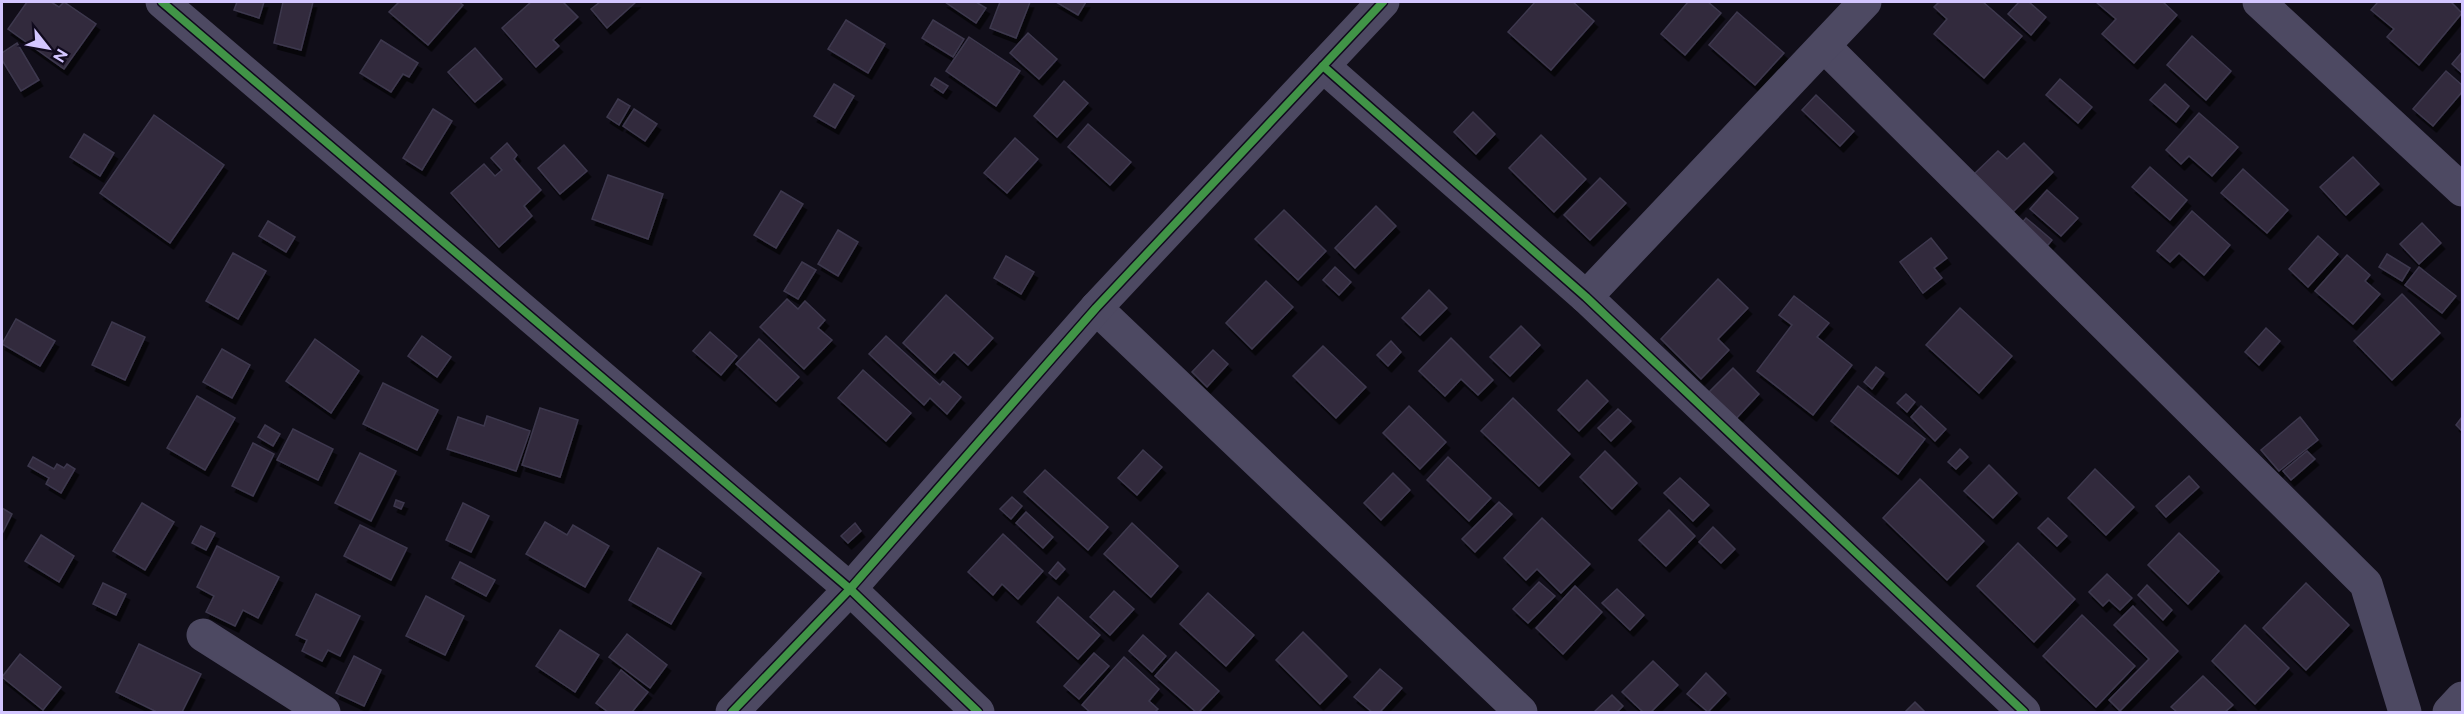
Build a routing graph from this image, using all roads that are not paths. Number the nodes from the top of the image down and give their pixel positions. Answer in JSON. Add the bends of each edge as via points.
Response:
{"nodes":[{"id":1,"x":162,"y":2,"type":"edge"},
{"id":2,"x":1383,"y":2,"type":"edge"},
{"id":3,"x":1865,"y":2,"type":"edge"},
{"id":4,"x":2259,"y":2,"type":"edge"},
{"id":5,"x":1825,"y":47,"type":"junction"},
{"id":6,"x":1323,"y":66,"type":"junction"},
{"id":7,"x":2463,"y":190,"type":"edge"},
{"id":8,"x":1586,"y":297,"type":"junction"},
{"id":9,"x":1096,"y":308,"type":"junction"},
{"id":10,"x":850,"y":589,"type":"junction"},
{"id":11,"x":203,"y":635,"type":"dead end"},
{"id":12,"x":2463,"y":698,"type":"edge"},
{"id":13,"x":324,"y":712,"type":"edge"},
{"id":14,"x":732,"y":712,"type":"edge"},
{"id":15,"x":978,"y":712,"type":"edge"},
{"id":16,"x":1521,"y":712,"type":"edge"},
{"id":17,"x":2024,"y":712,"type":"edge"},
{"id":18,"x":2405,"y":712,"type":"edge"},
{"id":19,"x":2449,"y":712,"type":"edge"}],
"edges":[{"from":1,"to":10,"type":"street"},
{"from":2,"to":6,"type":"street"},
{"from":3,"to":5,"type":"street"},
{"from":4,"to":7,"type":"street"},
{"from":5,"to":8,"type":"street"},
{"from":5,"to":18,"type":"street","via":[[2366,584]]},
{"from":6,"to":8,"type":"street"},
{"from":6,"to":9,"type":"street"},
{"from":8,"to":17,"type":"street"},
{"from":9,"to":10,"type":"street"},
{"from":9,"to":16,"type":"street"},
{"from":10,"to":14,"type":"street"},
{"from":10,"to":15,"type":"street"},
{"from":11,"to":13,"type":"street"},
{"from":12,"to":19,"type":"street"}]}
